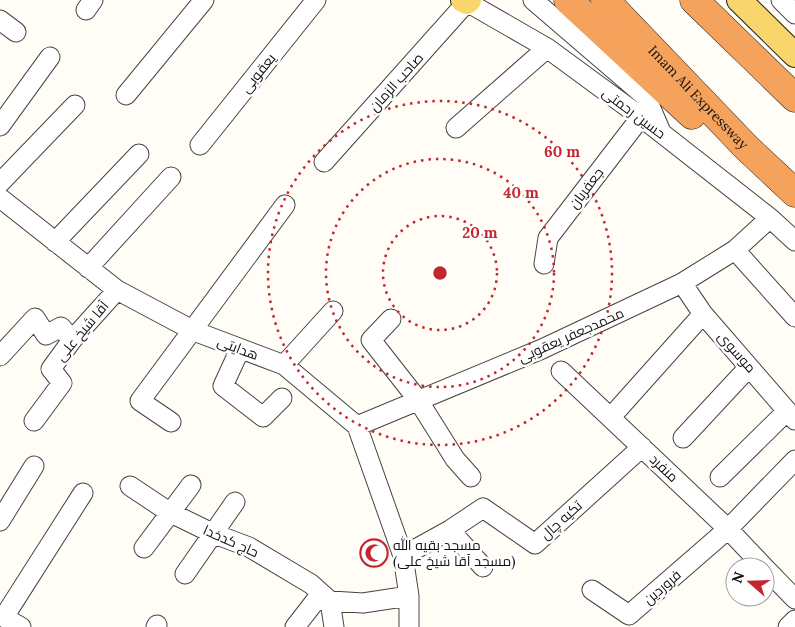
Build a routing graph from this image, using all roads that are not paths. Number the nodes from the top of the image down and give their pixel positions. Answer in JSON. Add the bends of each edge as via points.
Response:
{"nodes":[{"id":1,"x":204,"y":0,"type":"edge"},
{"id":2,"x":316,"y":0,"type":"edge"},
{"id":3,"x":533,"y":0,"type":"edge"},
{"id":4,"x":568,"y":0,"type":"edge"},
{"id":5,"x":605,"y":0,"type":"edge"},
{"id":6,"x":694,"y":0,"type":"edge"},
{"id":7,"x":739,"y":0,"type":"edge"},
{"id":8,"x":781,"y":0,"type":"edge"},
{"id":9,"x":466,"y":1,"type":"edge"},
{"id":10,"x":795,"y":14,"type":"edge"},
{"id":11,"x":0,"y":20,"type":"edge"},
{"id":12,"x":16,"y":32,"type":"dead end"},
{"id":13,"x":547,"y":48,"type":"junction"},
{"id":14,"x":795,"y":55,"type":"edge"},
{"id":15,"x":50,"y":58,"type":"dead end"},
{"id":16,"x":126,"y":95,"type":"dead end"},
{"id":17,"x":795,"y":98,"type":"edge"},
{"id":18,"x":75,"y":105,"type":"dead end"},
{"id":19,"x":641,"y":117,"type":"junction"},
{"id":20,"x":0,"y":126,"type":"edge"},
{"id":21,"x":456,"y":128,"type":"dead end"},
{"id":22,"x":662,"y":133,"type":"junction"},
{"id":23,"x":200,"y":145,"type":"dead end"},
{"id":24,"x":747,"y":148,"type":"junction"},
{"id":25,"x":139,"y":154,"type":"dead end"},
{"id":26,"x":324,"y":162,"type":"dead end"},
{"id":27,"x":171,"y":177,"type":"dead end"},
{"id":28,"x":0,"y":183,"type":"edge"},
{"id":29,"x":795,"y":192,"type":"edge"},
{"id":30,"x":285,"y":205,"type":"dead end"},
{"id":31,"x":3,"y":207,"type":"edge"},
{"id":32,"x":770,"y":218,"type":"junction"},
{"id":33,"x":795,"y":241,"type":"edge"},
{"id":34,"x":55,"y":242,"type":"junction"},
{"id":35,"x":735,"y":250,"type":"junction"},
{"id":36,"x":544,"y":264,"type":"dead end"},
{"id":37,"x":88,"y":268,"type":"junction"},
{"id":38,"x":682,"y":283,"type":"junction"},
{"id":39,"x":117,"y":290,"type":"junction"},
{"id":40,"x":333,"y":311,"type":"dead end"},
{"id":41,"x":703,"y":314,"type":"junction"},
{"id":42,"x":795,"y":317,"type":"edge"},
{"id":43,"x":391,"y":319,"type":"dead end"},
{"id":44,"x":194,"y":330,"type":"junction"},
{"id":45,"x":72,"y":340,"type":"junction"},
{"id":46,"x":240,"y":349,"type":"junction"},
{"id":47,"x":0,"y":356,"type":"edge"},
{"id":48,"x":284,"y":366,"type":"junction"},
{"id":49,"x":749,"y":367,"type":"junction"},
{"id":50,"x":561,"y":371,"type":"dead end"},
{"id":51,"x":282,"y":398,"type":"dead end"},
{"id":52,"x":418,"y":400,"type":"junction"},
{"id":53,"x":791,"y":415,"type":"edge"},
{"id":54,"x":611,"y":417,"type":"junction"},
{"id":55,"x":34,"y":421,"type":"dead end"},
{"id":56,"x":171,"y":422,"type":"dead end"},
{"id":57,"x":357,"y":426,"type":"junction"},
{"id":58,"x":683,"y":438,"type":"dead end"},
{"id":59,"x":642,"y":447,"type":"junction"},
{"id":60,"x":795,"y":460,"type":"edge"},
{"id":61,"x":34,"y":466,"type":"dead end"},
{"id":62,"x":720,"y":477,"type":"dead end"},
{"id":63,"x":471,"y":478,"type":"dead end"},
{"id":64,"x":191,"y":485,"type":"dead end"},
{"id":65,"x":130,"y":486,"type":"dead end"},
{"id":66,"x":83,"y":493,"type":"dead end"},
{"id":67,"x":235,"y":502,"type":"dead end"},
{"id":68,"x":169,"y":512,"type":"junction"},
{"id":69,"x":0,"y":521,"type":"edge"},
{"id":70,"x":728,"y":529,"type":"junction"},
{"id":71,"x":450,"y":530,"type":"junction"},
{"id":72,"x":212,"y":534,"type":"junction"},
{"id":73,"x":144,"y":548,"type":"dead end"},
{"id":74,"x":403,"y":556,"type":"junction"},
{"id":75,"x":755,"y":557,"type":"edge"},
{"id":76,"x":483,"y":567,"type":"dead end"},
{"id":77,"x":185,"y":574,"type":"dead end"},
{"id":78,"x":775,"y":578,"type":"edge"},
{"id":79,"x":592,"y":590,"type":"dead end"},
{"id":80,"x":409,"y":596,"type":"junction"},
{"id":81,"x":795,"y":599,"type":"edge"},
{"id":82,"x":330,"y":601,"type":"junction"},
{"id":83,"x":795,"y":620,"type":"edge"},
{"id":84,"x":12,"y":622,"type":"edge"},
{"id":85,"x":295,"y":627,"type":"edge"},
{"id":86,"x":334,"y":627,"type":"edge"},
{"id":87,"x":409,"y":627,"type":"edge"},
{"id":88,"x":788,"y":627,"type":"edge"}],
"edges":[{"from":1,"to":16,"type":"street"},
{"from":2,"to":23,"type":"street","name":"یعقوبی"},
{"from":3,"to":22,"type":"street","via":[[646,97]]},
{"from":4,"to":24,"type":"highway","via":[[692,116]]},
{"from":5,"to":24,"type":"highway","name":"Imam Ali Expressway"},
{"from":6,"to":17,"type":"highway"},
{"from":7,"to":14,"type":"main road"},
{"from":8,"to":10,"type":"street"},
{"from":9,"to":13,"type":"street","name":"حسین رحمتی"},
{"from":9,"to":26,"type":"street","name":"صاحب الزمان"},
{"from":11,"to":12,"type":"street"},
{"from":13,"to":19,"type":"street","name":"حسین رحمتی"},
{"from":13,"to":21,"type":"street"},
{"from":15,"to":20,"type":"street"},
{"from":18,"to":28,"type":"street"},
{"from":19,"to":22,"type":"street","name":"حسین رحمتی"},
{"from":19,"to":36,"type":"street","name":"جعفریان","via":[[548,238]]},
{"from":22,"to":32,"type":"street","name":"حسین رحمتی"},
{"from":24,"to":29,"type":"highway","name":"Imam Ali Expressway"},
{"from":25,"to":34,"type":"street"},
{"from":27,"to":37,"type":"street"},
{"from":30,"to":44,"type":"street"},
{"from":31,"to":34,"type":"street","name":"هدایتی"},
{"from":32,"to":33,"type":"street","name":"حسین رحمتی"},
{"from":32,"to":35,"type":"street","name":"محمدجعفر یعقوبی"},
{"from":34,"to":37,"type":"street","name":"هدایتی"},
{"from":35,"to":38,"type":"street","name":"محمدجعفر یعقوبی"},
{"from":35,"to":42,"type":"street"},
{"from":37,"to":39,"type":"street","name":"هدایتی"},
{"from":38,"to":41,"type":"street","name":"موسوی"},
{"from":38,"to":52,"type":"street","name":"محمدجعفر یعقوبی","via":[[596,326]]},
{"from":39,"to":44,"type":"street","name":"هدایتی"},
{"from":39,"to":45,"type":"street","name":"آقا شیخ علی"},
{"from":40,"to":48,"type":"street"},
{"from":41,"to":49,"type":"street","name":"موسوی"},
{"from":41,"to":54,"type":"street"},
{"from":43,"to":52,"type":"street","via":[[371,340]]},
{"from":44,"to":46,"type":"street","name":"هدایتی"},
{"from":44,"to":56,"type":"street","via":[[140,402]]},
{"from":45,"to":47,"type":"street","via":[[61,327],[46,335],[35,318]]},
{"from":45,"to":55,"type":"street","name":"آقا شیخ علی","via":[[51,369],[62,384]]},
{"from":46,"to":48,"type":"street","name":"هدایتی"},
{"from":46,"to":51,"type":"street","via":[[224,386],[263,417]]},
{"from":48,"to":57,"type":"street","name":"هدایتی"},
{"from":49,"to":53,"type":"street","name":"موسوی"},
{"from":49,"to":58,"type":"street"},
{"from":50,"to":54,"type":"street","name":"منفرد"},
{"from":52,"to":57,"type":"street","name":"محمدجعفر یعقوبی"},
{"from":52,"to":63,"type":"street","via":[[455,459]]},
{"from":53,"to":62,"type":"street"},
{"from":54,"to":59,"type":"street","name":"منفرد"},
{"from":57,"to":74,"type":"street"},
{"from":59,"to":70,"type":"street","name":"منفرد"},
{"from":59,"to":71,"type":"street","name":"تکیه چال","via":[[535,544],[483,508]]},
{"from":60,"to":70,"type":"street"},
{"from":61,"to":69,"type":"street"},
{"from":64,"to":68,"type":"street"},
{"from":65,"to":68,"type":"street","name":"حاج کدخدا"},
{"from":66,"to":84,"type":"street"},
{"from":67,"to":72,"type":"street"},
{"from":68,"to":72,"type":"street","name":"حاج کدخدا"},
{"from":68,"to":73,"type":"street"},
{"from":70,"to":75,"type":"street","name":"منفرد"},
{"from":70,"to":79,"type":"street","name":"فروردین","via":[[629,615]]},
{"from":71,"to":74,"type":"street","name":"تکیه چال"},
{"from":71,"to":76,"type":"street"},
{"from":72,"to":77,"type":"street"},
{"from":72,"to":82,"type":"street","name":"حاج کدخدا","via":[[249,547],[311,584]]},
{"from":74,"to":80,"type":"street"},
{"from":78,"to":81,"type":"street","name":"منفرد"},
{"from":80,"to":82,"type":"street","via":[[362,603]]},
{"from":80,"to":87,"type":"street"},
{"from":82,"to":85,"type":"street","via":[[316,600]]},
{"from":82,"to":86,"type":"street"},
{"from":83,"to":88,"type":"street"}]}
